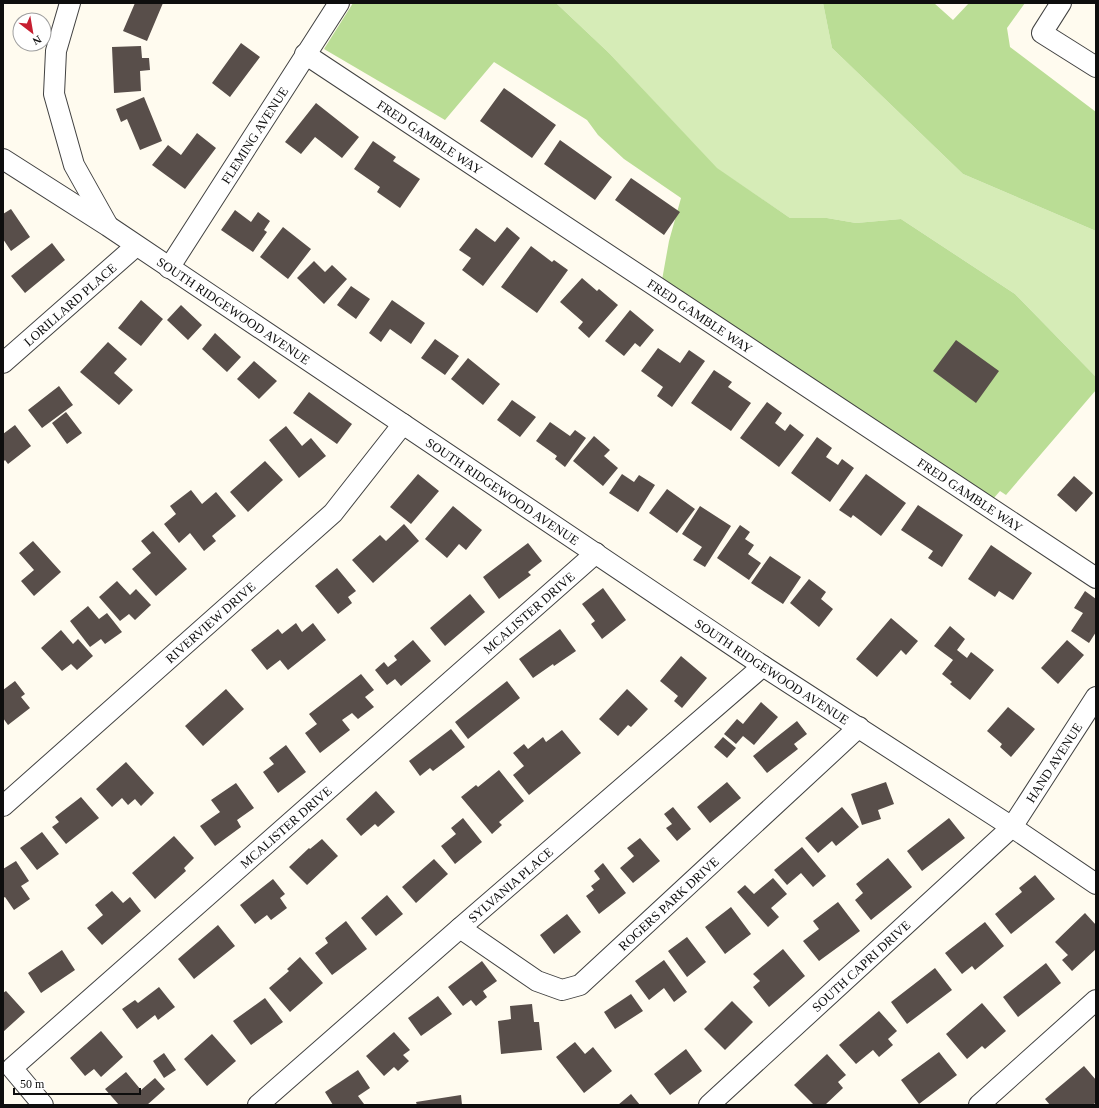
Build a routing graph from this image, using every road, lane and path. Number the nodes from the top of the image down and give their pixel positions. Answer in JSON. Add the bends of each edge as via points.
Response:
{"nodes":[{"id":1,"x":70,"y":3,"type":"edge"},
{"id":2,"x":339,"y":3,"type":"edge"},
{"id":3,"x":1061,"y":3,"type":"edge"},
{"id":4,"x":305,"y":54,"type":"junction"},
{"id":5,"x":1096,"y":68,"type":"edge"},
{"id":6,"x":3,"y":159,"type":"edge"},
{"id":7,"x":108,"y":226,"type":"junction"},
{"id":8,"x":136,"y":246,"type":"junction"},
{"id":9,"x":169,"y":268,"type":"junction"},
{"id":10,"x":3,"y":363,"type":"edge"},
{"id":11,"x":403,"y":424,"type":"junction"},
{"id":12,"x":596,"y":553,"type":"junction"},
{"id":13,"x":1096,"y":578,"type":"edge"},
{"id":14,"x":763,"y":666,"type":"junction"},
{"id":15,"x":1096,"y":698,"type":"edge"},
{"id":16,"x":858,"y":727,"type":"junction"},
{"id":17,"x":3,"y":806,"type":"edge"},
{"id":18,"x":1012,"y":827,"type":"junction"},
{"id":19,"x":1096,"y":884,"type":"edge"},
{"id":20,"x":460,"y":928,"type":"junction"},
{"id":21,"x":1096,"y":1000,"type":"edge"},
{"id":22,"x":43,"y":1105,"type":"edge"},
{"id":23,"x":258,"y":1105,"type":"edge"},
{"id":24,"x":709,"y":1105,"type":"edge"},
{"id":25,"x":979,"y":1105,"type":"edge"}],
"edges":[{"from":1,"to":7,"type":"street","name":"SOUTH RIDGEWOOD AVENUE","via":[[56,51],[54,94],[74,165]]},
{"from":2,"to":4,"type":"street","name":"FLEMING AVENUE"},
{"from":3,"to":5,"type":"street","via":[[1042,33]]},
{"from":4,"to":9,"type":"street","name":"FLEMING AVENUE"},
{"from":4,"to":13,"type":"street","name":"FRED GAMBLE WAY"},
{"from":6,"to":7,"type":"street"},
{"from":7,"to":8,"type":"street","name":"SOUTH RIDGEWOOD AVENUE"},
{"from":8,"to":9,"type":"street","name":"SOUTH RIDGEWOOD AVENUE"},
{"from":8,"to":10,"type":"street","name":"LORILLARD PLACE"},
{"from":9,"to":11,"type":"street","name":"SOUTH RIDGEWOOD AVENUE"},
{"from":11,"to":12,"type":"street","name":"SOUTH RIDGEWOOD AVENUE"},
{"from":11,"to":17,"type":"street","name":"RIVERVIEW DRIVE","via":[[333,513]]},
{"from":12,"to":14,"type":"street","name":"SOUTH RIDGEWOOD AVENUE"},
{"from":12,"to":22,"type":"street","name":"MCALISTER DRIVE","via":[[12,1068]]},
{"from":14,"to":16,"type":"street","name":"SOUTH RIDGEWOOD AVENUE"},
{"from":14,"to":20,"type":"street","name":"SYLVANIA PLACE"},
{"from":15,"to":18,"type":"street","name":"HAND AVENUE"},
{"from":16,"to":18,"type":"street","name":"SOUTH RIDGEWOOD AVENUE"},
{"from":16,"to":20,"type":"street","name":"ROGERS PARK DRIVE","via":[[580,985],[562,990],[537,982]]},
{"from":18,"to":19,"type":"street","name":"SOUTH RIDGEWOOD AVENUE"},
{"from":18,"to":24,"type":"street","name":"SOUTH CAPRI DRIVE"},
{"from":20,"to":23,"type":"street","name":"SYLVANIA PLACE"},
{"from":21,"to":25,"type":"street"}]}
